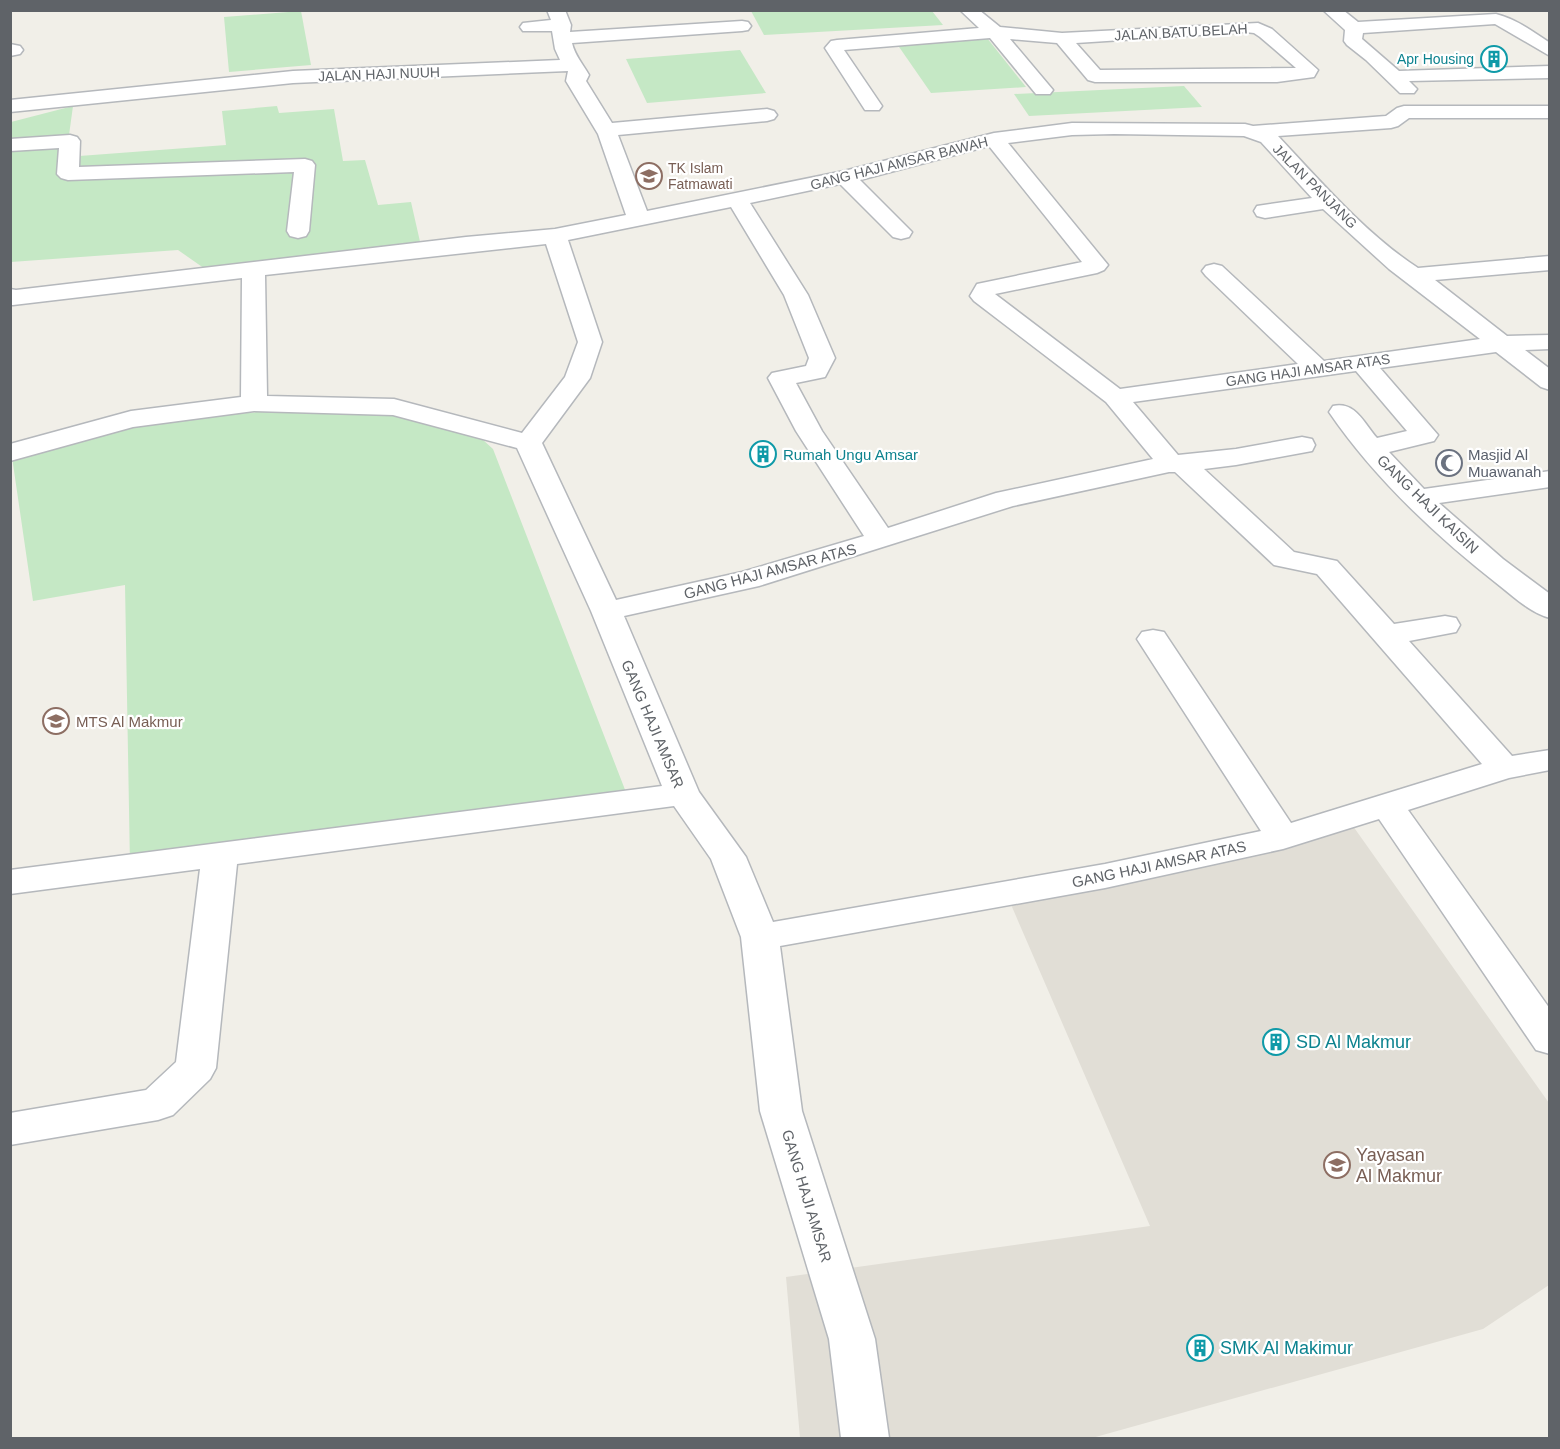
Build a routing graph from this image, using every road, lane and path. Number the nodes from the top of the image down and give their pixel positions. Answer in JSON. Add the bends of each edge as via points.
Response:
{"nodes":[{"id":1,"x":968,"y":10,"type":"edge"},
{"id":2,"x":1331,"y":10,"type":"edge"},
{"id":3,"x":1052,"y":19,"type":"dead end"},
{"id":4,"x":560,"y":25,"type":"edge"},
{"id":5,"x":742,"y":26,"type":"dead end"},
{"id":6,"x":529,"y":27,"type":"dead end"},
{"id":7,"x":991,"y":28,"type":"junction"},
{"id":8,"x":1354,"y":28,"type":"junction"},
{"id":9,"x":1062,"y":38,"type":"junction"},
{"id":10,"x":1513,"y":51,"type":"dead end"},
{"id":11,"x":1549,"y":51,"type":"edge"},
{"id":12,"x":576,"y":65,"type":"junction"},
{"id":13,"x":1550,"y":72,"type":"edge"},
{"id":14,"x":1043,"y":90,"type":"dead end"},
{"id":15,"x":10,"y":106,"type":"edge"},
{"id":16,"x":872,"y":106,"type":"dead end"},
{"id":17,"x":1550,"y":112,"type":"edge"},
{"id":18,"x":768,"y":115,"type":"dead end"},
{"id":19,"x":605,"y":130,"type":"junction"},
{"id":20,"x":1254,"y":132,"type":"junction"},
{"id":21,"x":994,"y":139,"type":"junction"},
{"id":22,"x":10,"y":145,"type":"edge"},
{"id":23,"x":845,"y":177,"type":"junction"},
{"id":24,"x":738,"y":200,"type":"junction"},
{"id":25,"x":1328,"y":202,"type":"junction"},
{"id":26,"x":1265,"y":211,"type":"dead end"},
{"id":27,"x":639,"y":220,"type":"junction"},
{"id":28,"x":298,"y":231,"type":"dead end"},
{"id":29,"x":902,"y":232,"type":"dead end"},
{"id":30,"x":555,"y":236,"type":"junction"},
{"id":31,"x":1550,"y":263,"type":"edge"},
{"id":32,"x":254,"y":269,"type":"junction"},
{"id":33,"x":1214,"y":271,"type":"dead end"},
{"id":34,"x":1414,"y":274,"type":"junction"},
{"id":35,"x":10,"y":296,"type":"edge"},
{"id":36,"x":1550,"y":342,"type":"edge"},
{"id":37,"x":1500,"y":344,"type":"junction"},
{"id":38,"x":1362,"y":363,"type":"junction"},
{"id":39,"x":1318,"y":369,"type":"junction"},
{"id":40,"x":1550,"y":382,"type":"edge"},
{"id":41,"x":1115,"y":397,"type":"junction"},
{"id":42,"x":254,"y":403,"type":"junction"},
{"id":43,"x":1342,"y":412,"type":"dead end"},
{"id":44,"x":528,"y":443,"type":"junction"},
{"id":45,"x":1302,"y":445,"type":"dead end"},
{"id":46,"x":1370,"y":448,"type":"junction"},
{"id":47,"x":10,"y":453,"type":"edge"},
{"id":48,"x":1172,"y":461,"type":"junction"},
{"id":49,"x":1550,"y":479,"type":"edge"},
{"id":50,"x":1417,"y":498,"type":"junction"},
{"id":51,"x":881,"y":540,"type":"junction"},
{"id":52,"x":1550,"y":609,"type":"edge"},
{"id":53,"x":606,"y":611,"type":"junction"},
{"id":54,"x":1444,"y":625,"type":"dead end"},
{"id":55,"x":1387,"y":635,"type":"junction"},
{"id":56,"x":1153,"y":639,"type":"dead end"},
{"id":57,"x":1550,"y":760,"type":"edge"},
{"id":58,"x":1504,"y":768,"type":"junction"},
{"id":59,"x":683,"y":794,"type":"junction"},
{"id":60,"x":1386,"y":804,"type":"junction"},
{"id":61,"x":1283,"y":838,"type":"junction"},
{"id":62,"x":220,"y":856,"type":"junction"},
{"id":63,"x":10,"y":882,"type":"edge"},
{"id":64,"x":760,"y":938,"type":"junction"},
{"id":65,"x":1550,"y":1040,"type":"edge"},
{"id":66,"x":10,"y":1129,"type":"edge"},
{"id":67,"x":865,"y":1438,"type":"edge"}],
"edges":[{"from":1,"to":7,"type":"street"},
{"from":2,"to":8,"type":"street"},
{"from":3,"to":7,"type":"street"},
{"from":4,"to":5,"type":"street"},
{"from":4,"to":6,"type":"street"},
{"from":4,"to":12,"type":"street","via":[[566,53]]},
{"from":7,"to":9,"type":"street","name":"JALAN BATU BELAH"},
{"from":7,"to":14,"type":"street"},
{"from":7,"to":16,"type":"street","via":[[837,45],[837,54]]},
{"from":8,"to":11,"type":"street","via":[[1496,19]]},
{"from":8,"to":13,"type":"street","via":[[1353,41],[1405,82]]},
{"from":9,"to":9,"type":"street","name":"JALAN BATU BELAH","via":[[1090,72],[1105,78],[1298,75],[1309,70],[1266,33],[1252,27]]},
{"from":10,"to":11,"type":"street"},
{"from":12,"to":15,"type":"street","name":"JALAN HAJI NUUH","via":[[292,77]]},
{"from":12,"to":19,"type":"street","via":[[580,75],[576,81]]},
{"from":17,"to":20,"type":"street","via":[[1404,112],[1391,122]]},
{"from":18,"to":19,"type":"street"},
{"from":19,"to":27,"type":"street"},
{"from":20,"to":21,"type":"street","via":[[1093,129]]},
{"from":20,"to":25,"type":"street","name":"JALAN PANJANG","via":[[1268,138]]},
{"from":21,"to":23,"type":"street","name":"GANG HAJI AMSAR BAWAH"},
{"from":21,"to":41,"type":"street","name":"GANG HAJI AMSAR BAWAH","via":[[1096,265],[985,290],[982,296]]},
{"from":22,"to":28,"type":"street","via":[[70,141],[68,174],[305,165]]},
{"from":23,"to":24,"type":"street","name":"GANG HAJI AMSAR BAWAH"},
{"from":23,"to":29,"type":"street"},
{"from":24,"to":27,"type":"street","name":"GANG HAJI AMSAR BAWAH"},
{"from":24,"to":51,"type":"street","via":[[796,295],[822,358],[816,372],[781,378],[809,431]]},
{"from":25,"to":26,"type":"street"},
{"from":25,"to":34,"type":"street","name":"JALAN PANJANG","via":[[1397,264]]},
{"from":27,"to":30,"type":"street","name":"GANG HAJI AMSAR BAWAH"},
{"from":30,"to":32,"type":"street","name":"GANG HAJI AMSAR BAWAH"},
{"from":30,"to":44,"type":"street","via":[[590,342],[577,378]]},
{"from":31,"to":34,"type":"street"},
{"from":32,"to":35,"type":"street","name":"GANG HAJI AMSAR BAWAH"},
{"from":32,"to":42,"type":"street"},
{"from":33,"to":39,"type":"street"},
{"from":34,"to":37,"type":"street","name":"JALAN PANJANG"},
{"from":36,"to":37,"type":"street","name":"GANG HAJI AMSAR ATAS"},
{"from":37,"to":38,"type":"street","name":"GANG HAJI AMSAR ATAS"},
{"from":37,"to":40,"type":"street","name":"JALAN PANJANG"},
{"from":38,"to":39,"type":"street","name":"GANG HAJI AMSAR ATAS"},
{"from":38,"to":46,"type":"street","name":"GANG HAJI KAISIN","via":[[1425,435]]},
{"from":39,"to":41,"type":"street","name":"GANG HAJI AMSAR ATAS"},
{"from":41,"to":48,"type":"street","name":"GANG HAJI AMSAR BAWAH"},
{"from":42,"to":44,"type":"street","via":[[394,407]]},
{"from":42,"to":47,"type":"street","via":[[131,419]]},
{"from":43,"to":46,"type":"street"},
{"from":44,"to":53,"type":"street","name":"GANG HAJI AMSAR"},
{"from":45,"to":48,"type":"street","name":"GANG HAJI AMSAR ATAS","via":[[1236,457]]},
{"from":46,"to":50,"type":"street","name":"GANG HAJI KAISIN"},
{"from":48,"to":51,"type":"street","name":"GANG HAJI AMSAR ATAS","via":[[1006,499]]},
{"from":48,"to":55,"type":"street","name":"GANG HAJI AMSAR BAWAH","via":[[1284,560],[1327,567]]},
{"from":49,"to":50,"type":"street"},
{"from":50,"to":52,"type":"street","name":"GANG HAJI KAISIN","via":[[1504,577]]},
{"from":51,"to":53,"type":"street","name":"GANG HAJI AMSAR ATAS","via":[[748,580]]},
{"from":53,"to":59,"type":"street","name":"GANG HAJI AMSAR"},
{"from":54,"to":55,"type":"street"},
{"from":55,"to":58,"type":"street","name":"GANG HAJI AMSAR BAWAH"},
{"from":56,"to":61,"type":"street"},
{"from":57,"to":58,"type":"street","name":"GANG HAJI AMSAR ATAS"},
{"from":58,"to":60,"type":"street","name":"GANG HAJI AMSAR ATAS"},
{"from":59,"to":62,"type":"street"},
{"from":59,"to":64,"type":"street","name":"GANG HAJI AMSAR","via":[[728,856]]},
{"from":60,"to":61,"type":"street","name":"GANG HAJI AMSAR ATAS"},
{"from":60,"to":65,"type":"street"},
{"from":61,"to":64,"type":"street","name":"GANG HAJI AMSAR ATAS","via":[[1105,876]]},
{"from":62,"to":63,"type":"street"},
{"from":62,"to":66,"type":"street","via":[[196,1068],[158,1104]]},
{"from":64,"to":67,"type":"street","name":"GANG HAJI AMSAR","via":[[781,1111],[852,1339]]}]}
